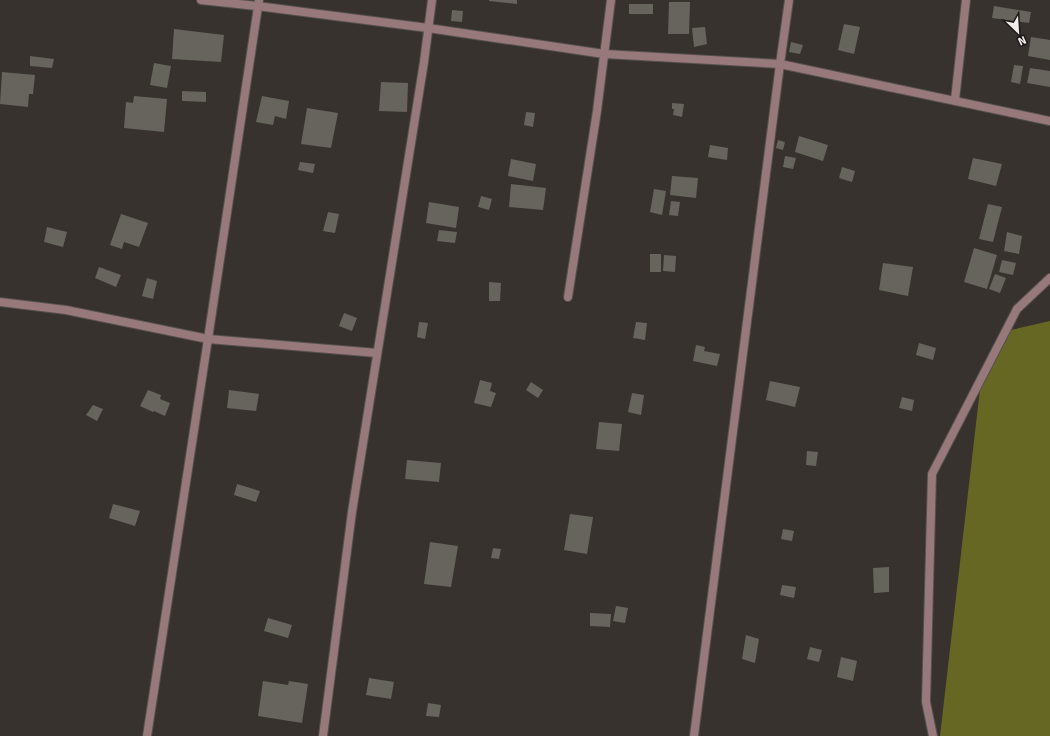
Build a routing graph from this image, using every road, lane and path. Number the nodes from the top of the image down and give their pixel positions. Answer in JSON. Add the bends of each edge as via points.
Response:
{"nodes":[{"id":1,"x":201,"y":0,"type":"edge"},
{"id":2,"x":432,"y":0,"type":"edge"},
{"id":3,"x":611,"y":0,"type":"edge"},
{"id":4,"x":789,"y":0,"type":"edge"},
{"id":5,"x":966,"y":0,"type":"edge"},
{"id":6,"x":258,"y":3,"type":"edge"},
{"id":7,"x":428,"y":28,"type":"junction"},
{"id":8,"x":604,"y":54,"type":"junction"},
{"id":9,"x":780,"y":64,"type":"junction"},
{"id":10,"x":955,"y":100,"type":"junction"},
{"id":11,"x":1050,"y":120,"type":"edge"},
{"id":12,"x":1050,"y":278,"type":"edge"},
{"id":13,"x":568,"y":298,"type":"dead end"},
{"id":14,"x":0,"y":302,"type":"edge"},
{"id":15,"x":208,"y":339,"type":"junction"},
{"id":16,"x":377,"y":353,"type":"junction"},
{"id":17,"x":147,"y":736,"type":"edge"},
{"id":18,"x":322,"y":736,"type":"edge"},
{"id":19,"x":694,"y":736,"type":"edge"},
{"id":20,"x":933,"y":736,"type":"edge"}],
"edges":[{"from":1,"to":6,"type":"street"},
{"from":2,"to":7,"type":"street"},
{"from":3,"to":8,"type":"street"},
{"from":4,"to":9,"type":"street"},
{"from":5,"to":10,"type":"street"},
{"from":6,"to":7,"type":"street"},
{"from":6,"to":15,"type":"street"},
{"from":7,"to":8,"type":"street"},
{"from":7,"to":16,"type":"street"},
{"from":8,"to":9,"type":"street"},
{"from":8,"to":13,"type":"street"},
{"from":9,"to":10,"type":"street"},
{"from":9,"to":19,"type":"street"},
{"from":10,"to":11,"type":"street"},
{"from":12,"to":20,"type":"street","via":[[1017,309],[932,474],[926,702]]},
{"from":14,"to":15,"type":"street","via":[[66,310]]},
{"from":15,"to":16,"type":"street"},
{"from":15,"to":17,"type":"street"},
{"from":16,"to":18,"type":"street","via":[[352,512]]}]}
